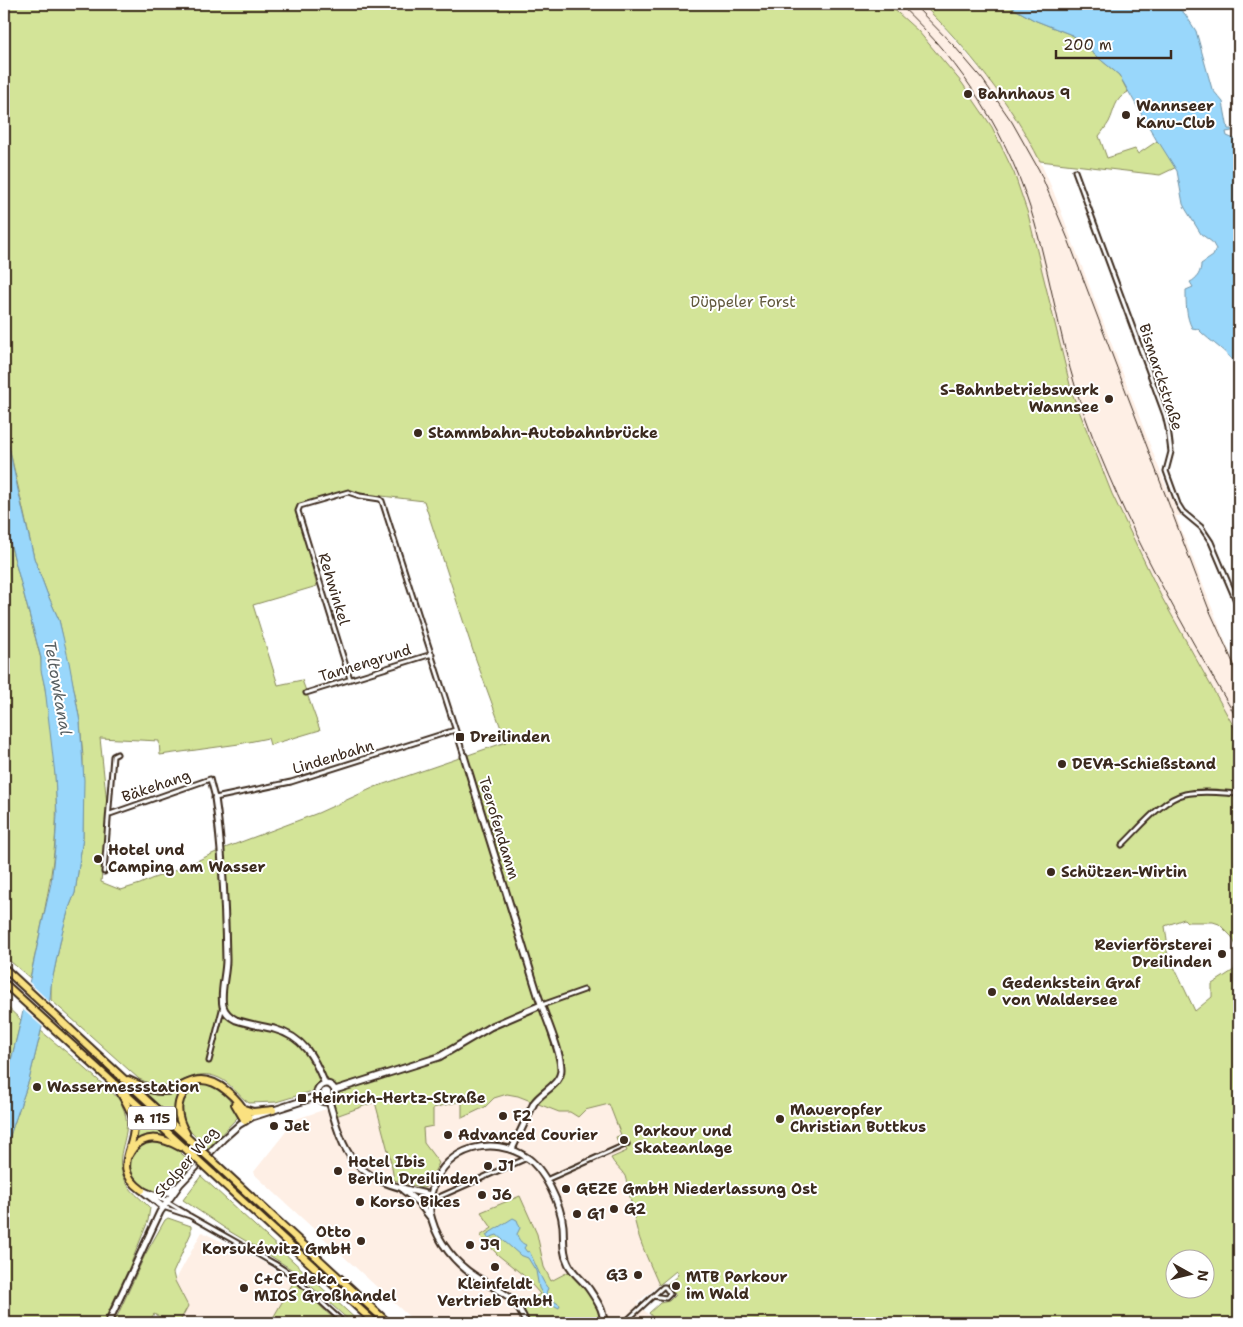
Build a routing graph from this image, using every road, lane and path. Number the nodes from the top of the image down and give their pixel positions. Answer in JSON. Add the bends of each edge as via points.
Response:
{"nodes":[{"id":1,"x":1075,"y":171,"type":"dead end"},
{"id":2,"x":383,"y":504,"type":"joint"},
{"id":3,"x":1239,"y":608,"type":"edge"},
{"id":4,"x":432,"y":654,"type":"junction"},
{"id":5,"x":350,"y":679,"type":"junction"},
{"id":6,"x":306,"y":693,"type":"dead end"},
{"id":7,"x":455,"y":730,"type":"junction"},
{"id":8,"x":117,"y":754,"type":"dead end"},
{"id":9,"x":464,"y":756,"type":"joint"},
{"id":10,"x":1239,"y":794,"type":"edge"},
{"id":11,"x":215,"y":798,"type":"junction"},
{"id":12,"x":110,"y":814,"type":"junction"},
{"id":13,"x":1122,"y":845,"type":"dead end"},
{"id":14,"x":104,"y":872,"type":"dead end"},
{"id":15,"x":4,"y":968,"type":"edge"},
{"id":16,"x":6,"y":985,"type":"edge"},
{"id":17,"x":584,"y":990,"type":"dead end"},
{"id":18,"x":223,"y":1004,"type":"junction"},
{"id":19,"x":541,"y":1005,"type":"junction"},
{"id":20,"x":209,"y":1061,"type":"dead end"},
{"id":21,"x":122,"y":1077,"type":"junction"},
{"id":22,"x":205,"y":1080,"type":"junction"},
{"id":23,"x":325,"y":1084,"type":"junction"},
{"id":24,"x":115,"y":1085,"type":"junction"},
{"id":25,"x":335,"y":1090,"type":"junction"},
{"id":26,"x":229,"y":1094,"type":"junction"},
{"id":27,"x":318,"y":1096,"type":"junction"},
{"id":28,"x":329,"y":1102,"type":"junction"},
{"id":29,"x":244,"y":1109,"type":"junction"},
{"id":30,"x":273,"y":1110,"type":"junction"},
{"id":31,"x":247,"y":1119,"type":"junction"},
{"id":32,"x":192,"y":1142,"type":"junction"},
{"id":33,"x":627,"y":1144,"type":"dead end"},
{"id":34,"x":512,"y":1149,"type":"junction"},
{"id":35,"x":188,"y":1151,"type":"junction"},
{"id":36,"x":528,"y":1158,"type":"junction"},
{"id":37,"x":126,"y":1161,"type":"junction"},
{"id":38,"x":546,"y":1180,"type":"junction"},
{"id":39,"x":180,"y":1184,"type":"junction"},
{"id":40,"x":400,"y":1188,"type":"junction"},
{"id":41,"x":142,"y":1190,"type":"junction"},
{"id":42,"x":153,"y":1195,"type":"junction"},
{"id":43,"x":430,"y":1198,"type":"junction"},
{"id":44,"x":166,"y":1201,"type":"junction"},
{"id":45,"x":163,"y":1207,"type":"junction"},
{"id":46,"x":190,"y":1216,"type":"junction"},
{"id":47,"x":431,"y":1218,"type":"junction"},
{"id":48,"x":653,"y":1296,"type":"junction"},
{"id":49,"x":108,"y":1323,"type":"edge"},
{"id":50,"x":344,"y":1323,"type":"edge"},
{"id":51,"x":375,"y":1323,"type":"edge"},
{"id":52,"x":388,"y":1323,"type":"edge"},
{"id":53,"x":526,"y":1323,"type":"edge"},
{"id":54,"x":605,"y":1323,"type":"edge"},
{"id":55,"x":624,"y":1323,"type":"edge"}],
"edges":[{"from":1,"to":3,"type":"street","name":"Bismarckstraße","via":[[1165,415],[1171,452],[1166,471],[1178,504],[1211,542]]},
{"from":2,"to":4,"type":"street","name":"Teerofendamm"},
{"from":2,"to":5,"type":"street","name":"Rehwinkel","via":[[380,499],[348,492],[300,506],[298,511]]},
{"from":4,"to":5,"type":"street","name":"Tannengrund"},
{"from":4,"to":7,"type":"street","name":"Teerofendamm"},
{"from":5,"to":6,"type":"street","name":"Tannengrund"},
{"from":7,"to":9,"type":"street","name":"Teerofendamm"},
{"from":7,"to":11,"type":"street","name":"Lindenbahn","via":[[291,782]]},
{"from":8,"to":12,"type":"street","name":"Bäkehang","via":[[114,756]]},
{"from":9,"to":19,"type":"street","name":"Teerofendamm"},
{"from":10,"to":13,"type":"street","via":[[1176,796]]},
{"from":11,"to":12,"type":"street","name":"Bäkehang","via":[[210,779]]},
{"from":11,"to":18,"type":"street","via":[[226,961]]},
{"from":12,"to":14,"type":"street","name":"Bäkehang"},
{"from":15,"to":21,"type":"highway","number":"A 115"},
{"from":16,"to":24,"type":"highway","number":"A 115"},
{"from":17,"to":19,"type":"street"},
{"from":18,"to":20,"type":"street"},
{"from":18,"to":23,"type":"street","via":[[226,1012],[236,1020],[282,1031],[295,1038],[307,1048]]},
{"from":19,"to":25,"type":"street","via":[[490,1027],[439,1057]]},
{"from":19,"to":34,"type":"street","name":"Teerofendamm","via":[[560,1056],[561,1071],[556,1082],[534,1103]]},
{"from":21,"to":22,"type":"highway","via":[[159,1091]]},
{"from":21,"to":32,"type":"highway","number":"A 115"},
{"from":22,"to":26,"type":"highway"},
{"from":22,"to":32,"type":"highway","via":[[190,1087],[178,1103],[179,1120]]},
{"from":23,"to":25,"type":"street"},
{"from":23,"to":27,"type":"street","via":[[318,1089]]},
{"from":24,"to":35,"type":"highway","number":"A 115"},
{"from":24,"to":37,"type":"highway","via":[[128,1105],[134,1126]]},
{"from":25,"to":28,"type":"street","via":[[334,1098]]},
{"from":26,"to":29,"type":"highway"},
{"from":26,"to":31,"type":"highway"},
{"from":27,"to":28,"type":"street"},
{"from":27,"to":30,"type":"street","name":"Stolper Weg"},
{"from":28,"to":40,"type":"street","via":[[342,1141],[352,1158],[367,1174]]},
{"from":29,"to":30,"type":"highway","via":[[253,1112]]},
{"from":29,"to":31,"type":"highway"},
{"from":30,"to":31,"type":"street","name":"Stolper Weg"},
{"from":31,"to":39,"type":"street","name":"Stolper Weg"},
{"from":32,"to":52,"type":"highway","number":"A 115","bridge":true},
{"from":33,"to":38,"type":"street"},
{"from":34,"to":36,"type":"street"},
{"from":34,"to":43,"type":"street","via":[[488,1145],[464,1152],[441,1170]]},
{"from":35,"to":37,"type":"highway","via":[[166,1139],[150,1138],[138,1144]]},
{"from":35,"to":51,"type":"highway","number":"A 115","bridge":true},
{"from":36,"to":38,"type":"street"},
{"from":36,"to":43,"type":"street"},
{"from":37,"to":41,"type":"highway","via":[[131,1180]]},
{"from":38,"to":54,"type":"street","via":[[562,1219],[568,1263],[598,1304]]},
{"from":39,"to":42,"type":"street","via":[[164,1195]]},
{"from":39,"to":44,"type":"street","name":"Stolper Weg"},
{"from":40,"to":43,"type":"street"},
{"from":40,"to":47,"type":"street"},
{"from":41,"to":42,"type":"street"},
{"from":41,"to":45,"type":"street"},
{"from":42,"to":44,"type":"street"},
{"from":43,"to":47,"type":"street"},
{"from":44,"to":45,"type":"street","name":"Stolper Weg"},
{"from":44,"to":46,"type":"street"},
{"from":45,"to":46,"type":"street"},
{"from":45,"to":49,"type":"street","name":"Stolper Weg"},
{"from":46,"to":50,"type":"street","via":[[292,1275]]},
{"from":47,"to":53,"type":"street","via":[[438,1237],[450,1252],[474,1276],[510,1296]]},
{"from":48,"to":48,"type":"street","via":[[666,1298],[670,1294],[663,1287]]},
{"from":48,"to":55,"type":"street"}]}
